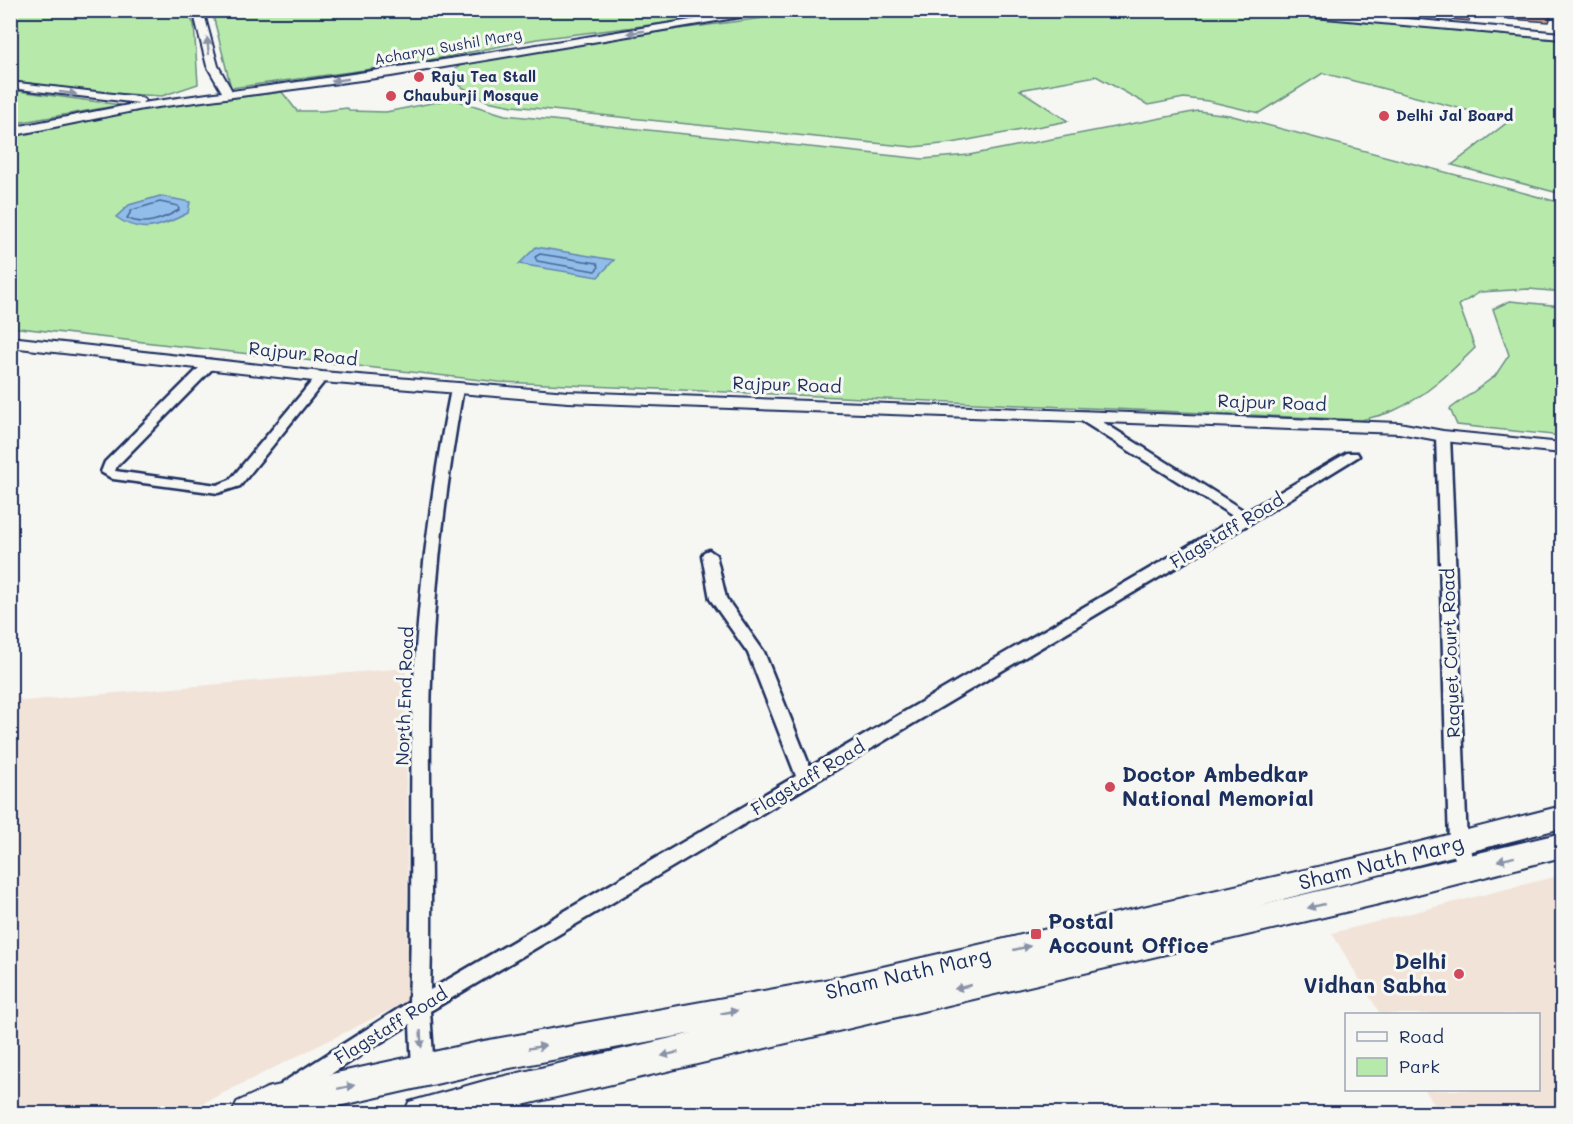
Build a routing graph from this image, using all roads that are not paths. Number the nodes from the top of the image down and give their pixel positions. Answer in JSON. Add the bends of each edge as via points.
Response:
{"nodes":[{"id":1,"x":198,"y":10,"type":"edge"},
{"id":2,"x":777,"y":10,"type":"edge"},
{"id":3,"x":1269,"y":10,"type":"edge"},
{"id":4,"x":1563,"y":36,"type":"edge"},
{"id":5,"x":219,"y":82,"type":"junction"},
{"id":6,"x":10,"y":85,"type":"edge"},
{"id":7,"x":230,"y":95,"type":"junction"},
{"id":8,"x":156,"y":102,"type":"junction"},
{"id":9,"x":142,"y":106,"type":"junction"},
{"id":10,"x":10,"y":132,"type":"edge"},
{"id":11,"x":11,"y":342,"type":"edge"},
{"id":12,"x":210,"y":364,"type":"junction"},
{"id":13,"x":322,"y":377,"type":"junction"},
{"id":14,"x":457,"y":388,"type":"junction"},
{"id":15,"x":1082,"y":415,"type":"junction"},
{"id":16,"x":1443,"y":436,"type":"junction"},
{"id":17,"x":1563,"y":448,"type":"edge"},
{"id":18,"x":1352,"y":456,"type":"dead end"},
{"id":19,"x":1247,"y":519,"type":"junction"},
{"id":20,"x":710,"y":555,"type":"dead end"},
{"id":21,"x":806,"y":779,"type":"junction"},
{"id":22,"x":1563,"y":817,"type":"edge"},
{"id":23,"x":1563,"y":844,"type":"edge"},
{"id":24,"x":1463,"y":856,"type":"junction"},
{"id":25,"x":419,"y":1007,"type":"junction"},
{"id":26,"x":423,"y":1071,"type":"junction"},
{"id":27,"x":259,"y":1109,"type":"edge"},
{"id":28,"x":422,"y":1113,"type":"edge"}],
"edges":[{"from":5,"to":1,"type":"street","one_way":true,"via":[[209,59],[206,27]]},
{"from":2,"to":7,"type":"street","name":"Acharya Sushil Marg","one_way":true},
{"from":3,"to":4,"type":"street"},
{"from":5,"to":7,"type":"street"},
{"from":5,"to":8,"type":"street","via":[[196,95]]},
{"from":6,"to":8,"type":"street","one_way":true},
{"from":7,"to":9,"type":"street","name":"Acharya Sushil Marg"},
{"from":8,"to":9,"type":"street"},
{"from":9,"to":10,"type":"street"},
{"from":11,"to":12,"type":"street","name":"Rajpur Road"},
{"from":12,"to":13,"type":"street","name":"Rajpur Road"},
{"from":12,"to":13,"type":"street","via":[[110,465],[108,472],[218,489],[229,487]]},
{"from":13,"to":14,"type":"street","name":"Rajpur Road"},
{"from":14,"to":15,"type":"street","name":"Rajpur Road","via":[[567,397]]},
{"from":14,"to":25,"type":"street","name":"North End Road","via":[[428,590],[421,724]]},
{"from":15,"to":16,"type":"street","name":"Rajpur Road","via":[[1399,428]]},
{"from":15,"to":19,"type":"street"},
{"from":16,"to":17,"type":"street","name":"Rajpur Road"},
{"from":16,"to":24,"type":"street","name":"Raquet Court Road"},
{"from":18,"to":19,"type":"street","name":"Flagstaff Road"},
{"from":19,"to":21,"type":"street","name":"Flagstaff Road"},
{"from":20,"to":21,"type":"street","via":[[718,599],[756,652]]},
{"from":21,"to":25,"type":"street","name":"Flagstaff Road"},
{"from":22,"to":24,"type":"main road","name":"Sham Nath Marg"},
{"from":23,"to":24,"type":"main road","name":"Sham Nath Marg","one_way":true},
{"from":26,"to":24,"type":"main road","name":"Sham Nath Marg","one_way":true,"via":[[830,993],[1338,874]]},
{"from":24,"to":28,"type":"main road","name":"Sham Nath Marg","one_way":true,"via":[[1379,891]]},
{"from":25,"to":26,"type":"street","name":"North End Road","one_way":true},
{"from":25,"to":27,"type":"street","name":"Flagstaff Road"},
{"from":27,"to":26,"type":"main road","name":"Sham Nath Marg","one_way":true}]}
